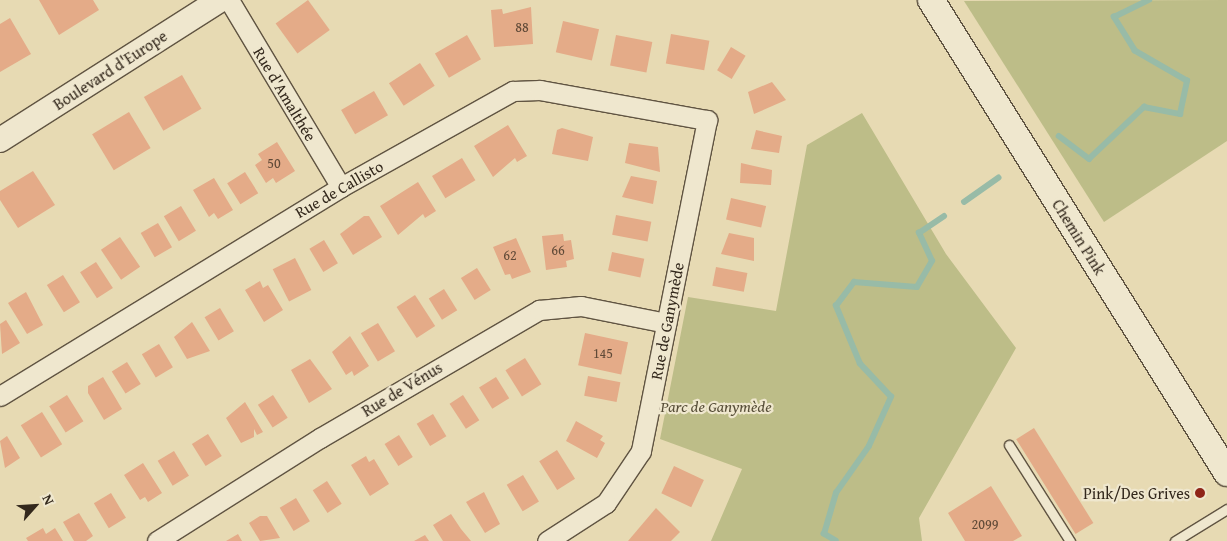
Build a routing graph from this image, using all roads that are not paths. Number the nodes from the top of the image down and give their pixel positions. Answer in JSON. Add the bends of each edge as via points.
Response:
{"nodes":[{"id":1,"x":220,"y":0,"type":"edge"},
{"id":2,"x":229,"y":0,"type":"edge"},
{"id":3,"x":931,"y":0,"type":"edge"},
{"id":4,"x":707,"y":120,"type":"joint"},
{"id":5,"x":0,"y":140,"type":"edge"},
{"id":6,"x":341,"y":187,"type":"junction"},
{"id":7,"x":666,"y":323,"type":"junction"},
{"id":8,"x":0,"y":396,"type":"edge"},
{"id":9,"x":1010,"y":445,"type":"dead end"},
{"id":10,"x":1227,"y":473,"type":"edge"},
{"id":11,"x":1227,"y":509,"type":"edge"},
{"id":12,"x":156,"y":541,"type":"edge"},
{"id":13,"x":547,"y":541,"type":"edge"},
{"id":14,"x":1070,"y":541,"type":"edge"},
{"id":15,"x":1175,"y":541,"type":"edge"}],
"edges":[{"from":1,"to":5,"type":"street","name":"Boulevard d'Europe"},
{"from":2,"to":6,"type":"street","name":"Rue d'Amalthée"},
{"from":3,"to":10,"type":"main road","name":"Chemin Pink"},
{"from":4,"to":6,"type":"street","name":"Rue de Callisto","via":[[540,90],[513,91]]},
{"from":4,"to":7,"type":"street","name":"Rue de Ganymède"},
{"from":6,"to":8,"type":"street","name":"Rue de Callisto"},
{"from":7,"to":12,"type":"street","name":"Rue de Vénus","via":[[581,306],[539,310],[320,438]]},
{"from":7,"to":13,"type":"street","name":"Rue de Ganymède","via":[[645,435],[635,463],[606,503]]},
{"from":9,"to":14,"type":"lane"},
{"from":11,"to":15,"type":"lane"}]}
